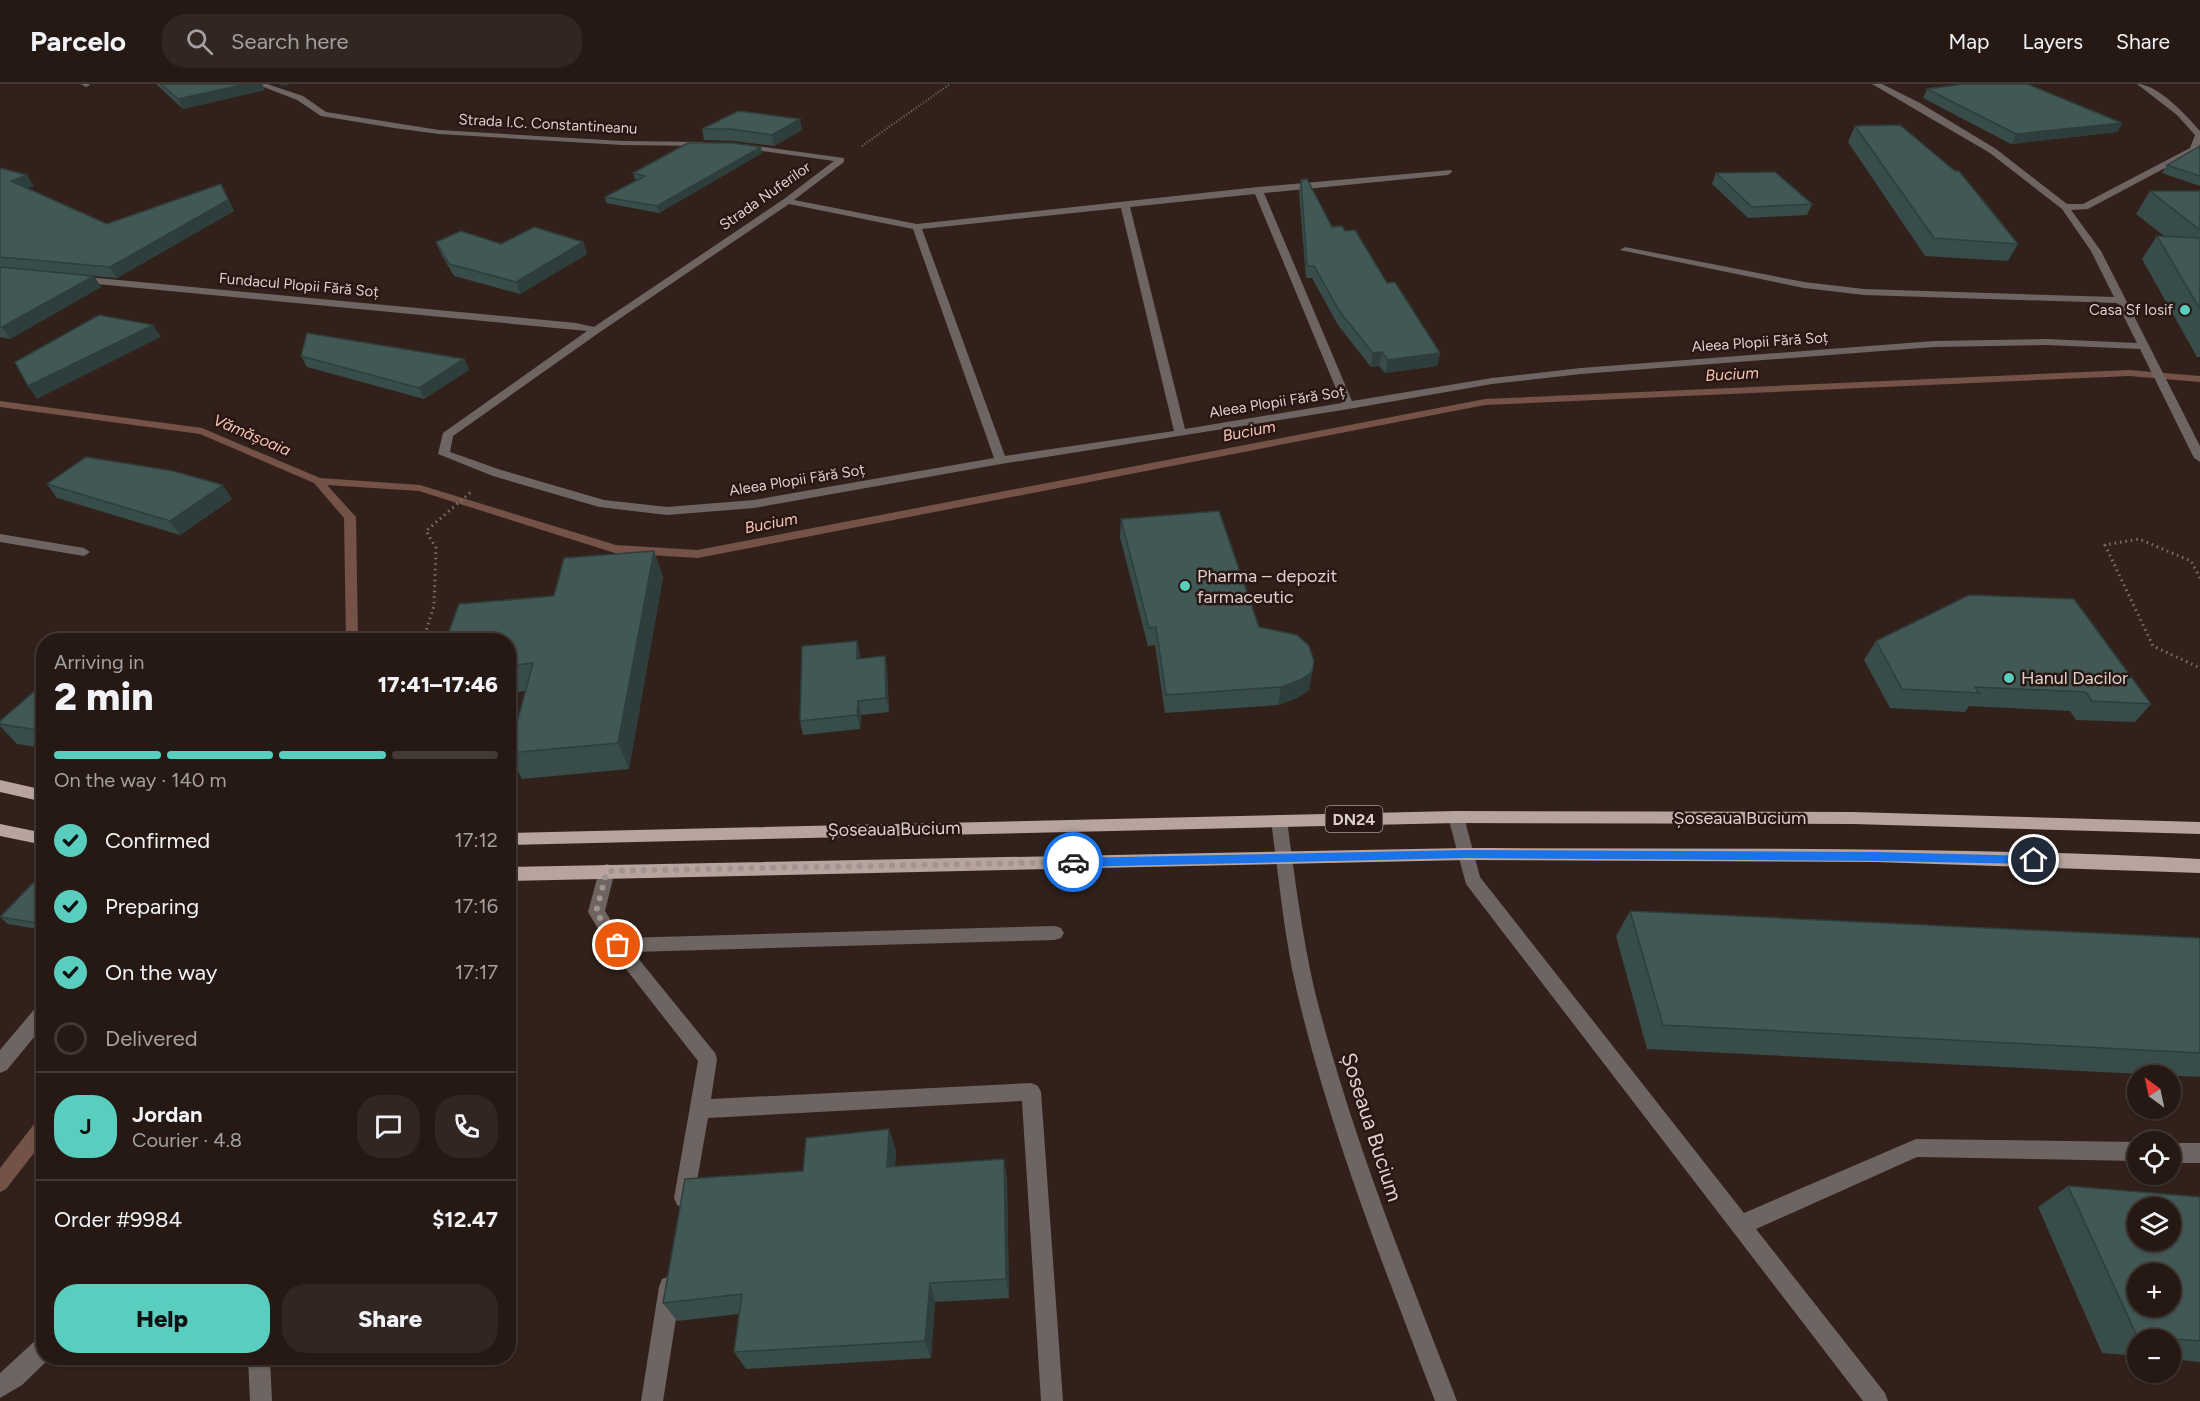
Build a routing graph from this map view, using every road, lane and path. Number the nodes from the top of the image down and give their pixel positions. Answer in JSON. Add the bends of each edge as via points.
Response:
{"nodes":[{"id":1,"x":260,"y":84,"type":"edge"},
{"id":2,"x":950,"y":84,"type":"edge"},
{"id":3,"x":1875,"y":84,"type":"edge"},
{"id":4,"x":2141,"y":84,"type":"edge"},
{"id":5,"x":2199,"y":135,"type":"edge"},
{"id":6,"x":711,"y":145,"type":"edge"},
{"id":7,"x":733,"y":145,"type":"edge"},
{"id":8,"x":841,"y":160,"type":"junction"},
{"id":9,"x":1448,"y":172,"type":"dead end"},
{"id":10,"x":1258,"y":190,"type":"junction"},
{"id":11,"x":787,"y":201,"type":"junction"},
{"id":12,"x":1125,"y":205,"type":"junction"},
{"id":13,"x":2065,"y":207,"type":"junction"},
{"id":14,"x":917,"y":227,"type":"junction"},
{"id":15,"x":1625,"y":250,"type":"dead end"},
{"id":16,"x":71,"y":278,"type":"edge"},
{"id":17,"x":2119,"y":300,"type":"junction"},
{"id":18,"x":596,"y":330,"type":"junction"},
{"id":19,"x":2144,"y":346,"type":"junction"},
{"id":20,"x":1349,"y":406,"type":"junction"},
{"id":21,"x":1180,"y":434,"type":"junction"},
{"id":22,"x":447,"y":435,"type":"joint"},
{"id":23,"x":2200,"y":458,"type":"edge"},
{"id":24,"x":1001,"y":460,"type":"junction"},
{"id":25,"x":474,"y":490,"type":"dead end"},
{"id":26,"x":0,"y":538,"type":"edge"},
{"id":27,"x":84,"y":552,"type":"dead end"},
{"id":28,"x":2200,"y":579,"type":"edge"},
{"id":29,"x":425,"y":633,"type":"edge"},
{"id":30,"x":2200,"y":668,"type":"edge"},
{"id":31,"x":0,"y":786,"type":"edge"},
{"id":32,"x":36,"y":794,"type":"edge"},
{"id":33,"x":1456,"y":817,"type":"junction"},
{"id":34,"x":1279,"y":821,"type":"junction"},
{"id":35,"x":2200,"y":828,"type":"edge"},
{"id":36,"x":0,"y":830,"type":"edge"},
{"id":37,"x":36,"y":837,"type":"edge"},
{"id":38,"x":516,"y":839,"type":"edge"},
{"id":39,"x":1465,"y":854,"type":"junction"},
{"id":40,"x":1284,"y":858,"type":"junction"},
{"id":41,"x":2200,"y":867,"type":"edge"},
{"id":42,"x":607,"y":871,"type":"junction"},
{"id":43,"x":516,"y":874,"type":"edge"},
{"id":44,"x":1055,"y":933,"type":"dead end"},
{"id":45,"x":618,"y":945,"type":"junction"},
{"id":46,"x":36,"y":1021,"type":"edge"},
{"id":47,"x":0,"y":1064,"type":"edge"},
{"id":48,"x":698,"y":1109,"type":"junction"},
{"id":49,"x":2127,"y":1152,"type":"edge"},
{"id":50,"x":2181,"y":1153,"type":"edge"},
{"id":51,"x":2200,"y":1153,"type":"edge"},
{"id":52,"x":681,"y":1214,"type":"edge"},
{"id":53,"x":1741,"y":1225,"type":"junction"},
{"id":54,"x":672,"y":1273,"type":"edge"},
{"id":55,"x":36,"y":1356,"type":"edge"},
{"id":56,"x":259,"y":1365,"type":"edge"},
{"id":57,"x":0,"y":1387,"type":"edge"},
{"id":58,"x":261,"y":1401,"type":"edge"},
{"id":59,"x":652,"y":1401,"type":"edge"},
{"id":60,"x":1052,"y":1401,"type":"edge"},
{"id":61,"x":1446,"y":1401,"type":"edge"},
{"id":62,"x":1877,"y":1401,"type":"edge"}],
"edges":[{"from":1,"to":6,"type":"street","name":"Strada I.C. Constantineanu","via":[[300,98],[324,114],[394,126],[622,143]]},
{"from":2,"to":8,"type":"path"},
{"from":3,"to":13,"type":"street","via":[[1993,151]]},
{"from":4,"to":5,"type":"street","via":[[2180,113]]},
{"from":5,"to":13,"type":"street","via":[[2194,149],[2166,166],[2085,207]]},
{"from":7,"to":8,"type":"street"},
{"from":8,"to":11,"type":"street","name":"Strada Nuferilor"},
{"from":9,"to":10,"type":"street"},
{"from":10,"to":12,"type":"street"},
{"from":10,"to":20,"type":"street"},
{"from":11,"to":14,"type":"street"},
{"from":11,"to":18,"type":"street","name":"Strada Nuferilor"},
{"from":12,"to":14,"type":"street"},
{"from":12,"to":21,"type":"street"},
{"from":13,"to":17,"type":"street","via":[[2096,251]]},
{"from":14,"to":24,"type":"street"},
{"from":15,"to":17,"type":"street","via":[[1804,285],[1864,292]]},
{"from":16,"to":18,"type":"street","name":"Fundacul Plopii Fără Soț"},
{"from":17,"to":19,"type":"street"},
{"from":18,"to":22,"type":"street","name":"Strada Nuferilor"},
{"from":19,"to":20,"type":"street","name":"Aleea Plopii Fără Soț","via":[[2046,342],[1934,344],[1581,370]]},
{"from":19,"to":23,"type":"street"},
{"from":20,"to":21,"type":"street","name":"Aleea Plopii Fără Soț"},
{"from":21,"to":24,"type":"street","name":"Aleea Plopii Fără Soț"},
{"from":22,"to":24,"type":"street","name":"Aleea Plopii Fără Soț","via":[[444,454],[497,473],[603,504],[667,511],[754,504]]},
{"from":25,"to":29,"type":"path","via":[[426,531],[435,548],[434,606]]},
{"from":26,"to":27,"type":"street"},
{"from":28,"to":30,"type":"path","via":[[2191,561],[2139,539],[2105,545],[2153,646]]},
{"from":31,"to":32,"type":"main road"},
{"from":33,"to":34,"type":"main road","name":"Șoseaua Bucium","number":"DN24"},
{"from":33,"to":35,"type":"main road","name":"Șoseaua Bucium","number":"DN24","via":[[1853,818]]},
{"from":33,"to":39,"type":"street"},
{"from":34,"to":38,"type":"main road","name":"Șoseaua Bucium","number":"DN24"},
{"from":34,"to":40,"type":"street","name":"Șoseaua Bucium"},
{"from":36,"to":37,"type":"main road"},
{"from":39,"to":40,"type":"main road","name":"Șoseaua Bucium","number":"DN24"},
{"from":39,"to":41,"type":"main road","name":"Șoseaua Bucium","number":"DN24","via":[[1888,856]]},
{"from":39,"to":53,"type":"street","via":[[1472,879]]},
{"from":40,"to":42,"type":"main road","name":"Șoseaua Bucium","number":"DN24"},
{"from":40,"to":61,"type":"street","name":"Șoseaua Bucium","via":[[1315,1024],[1364,1185]]},
{"from":42,"to":43,"type":"main road","name":"Șoseaua Bucium","number":"DN24"},
{"from":42,"to":45,"type":"street","via":[[596,912]]},
{"from":44,"to":45,"type":"street"},
{"from":45,"to":48,"type":"street","via":[[708,1059]]},
{"from":46,"to":47,"type":"street"},
{"from":48,"to":52,"type":"street"},
{"from":48,"to":60,"type":"street","via":[[1031,1092]]},
{"from":49,"to":53,"type":"street","via":[[1916,1148]]},
{"from":50,"to":51,"type":"street"},
{"from":53,"to":62,"type":"street"},
{"from":54,"to":59,"type":"street"},
{"from":55,"to":57,"type":"street"},
{"from":56,"to":58,"type":"street"}]}
